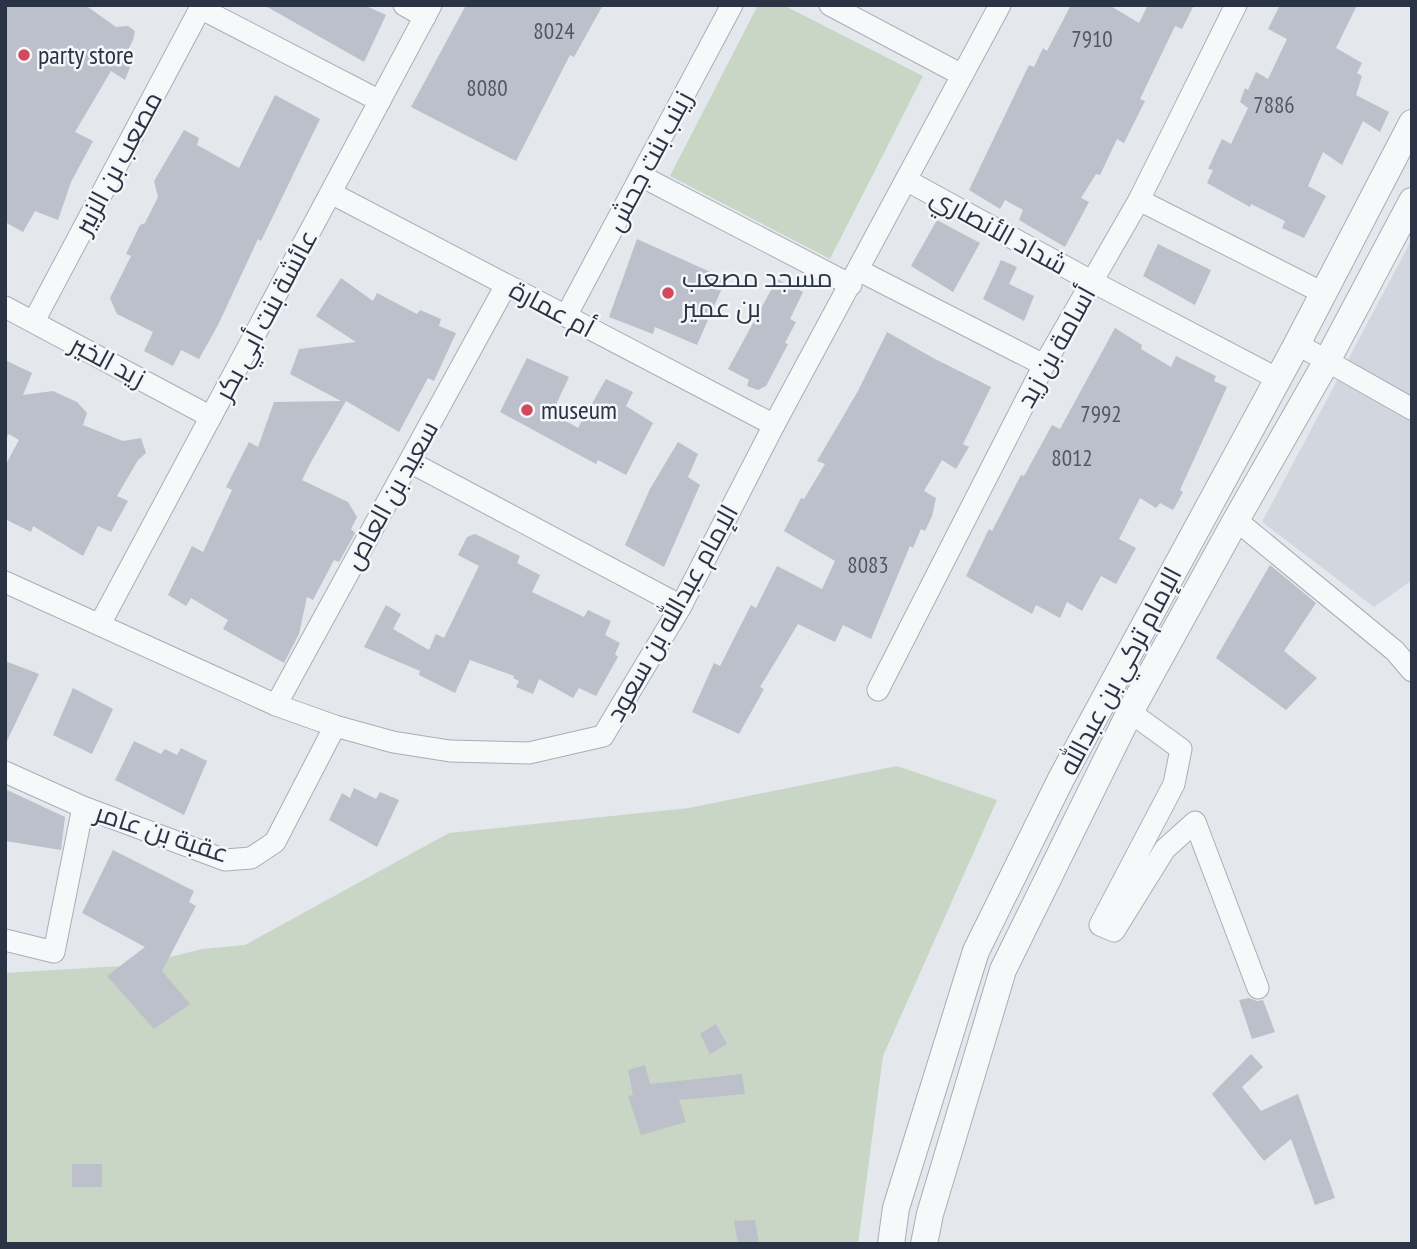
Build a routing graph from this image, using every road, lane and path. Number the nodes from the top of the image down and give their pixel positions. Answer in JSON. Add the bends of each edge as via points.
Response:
{"nodes":[{"id":1,"x":404,"y":5,"type":"edge"},
{"id":2,"x":732,"y":5,"type":"edge"},
{"id":3,"x":830,"y":5,"type":"edge"},
{"id":4,"x":1000,"y":5,"type":"edge"},
{"id":5,"x":1236,"y":5,"type":"edge"},
{"id":6,"x":201,"y":7,"type":"edge"},
{"id":7,"x":428,"y":11,"type":"edge"},
{"id":8,"x":962,"y":75,"type":"junction"},
{"id":9,"x":380,"y":101,"type":"junction"},
{"id":10,"x":1412,"y":123,"type":"edge"},
{"id":11,"x":641,"y":176,"type":"junction"},
{"id":12,"x":906,"y":180,"type":"junction"},
{"id":13,"x":331,"y":193,"type":"junction"},
{"id":14,"x":1139,"y":200,"type":"junction"},
{"id":15,"x":1412,"y":201,"type":"edge"},
{"id":16,"x":855,"y":277,"type":"junction"},
{"id":17,"x":1093,"y":282,"type":"junction"},
{"id":18,"x":506,"y":285,"type":"junction"},
{"id":19,"x":1323,"y":293,"type":"junction"},
{"id":20,"x":5,"y":307,"type":"edge"},
{"id":21,"x":566,"y":316,"type":"junction"},
{"id":22,"x":34,"y":321,"type":"junction"},
{"id":23,"x":1297,"y":344,"type":"junction"},
{"id":24,"x":1327,"y":361,"type":"junction"},
{"id":25,"x":1044,"y":365,"type":"junction"},
{"id":26,"x":1278,"y":379,"type":"junction"},
{"id":27,"x":1412,"y":409,"type":"edge"},
{"id":28,"x":211,"y":417,"type":"junction"},
{"id":29,"x":774,"y":425,"type":"junction"},
{"id":30,"x":410,"y":461,"type":"junction"},
{"id":31,"x":1236,"y":520,"type":"junction"},
{"id":32,"x":5,"y":582,"type":"edge"},
{"id":33,"x":681,"y":606,"type":"junction"},
{"id":34,"x":100,"y":624,"type":"junction"},
{"id":35,"x":1412,"y":671,"type":"edge"},
{"id":36,"x":878,"y":690,"type":"dead end"},
{"id":37,"x":276,"y":705,"type":"junction"},
{"id":38,"x":1130,"y":712,"type":"junction"},
{"id":39,"x":335,"y":726,"type":"junction"},
{"id":40,"x":5,"y":772,"type":"edge"},
{"id":41,"x":83,"y":807,"type":"junction"},
{"id":42,"x":5,"y":940,"type":"edge"},
{"id":43,"x":1258,"y":988,"type":"dead end"},
{"id":44,"x":891,"y":1244,"type":"edge"},
{"id":45,"x":924,"y":1244,"type":"edge"}],
"edges":[{"from":1,"to":7,"type":"street"},
{"from":2,"to":11,"type":"street","name":"زينب بنت جحش"},
{"from":3,"to":8,"type":"street"},
{"from":4,"to":8,"type":"street","name":"الإمام عبدالله بن سعود"},
{"from":5,"to":14,"type":"street","name":"أسامة بن زيد"},
{"from":6,"to":9,"type":"street"},
{"from":6,"to":22,"type":"street","name":"مصعب بن الزبير"},
{"from":7,"to":9,"type":"street","name":"عائشة بنت أبي بكر"},
{"from":8,"to":12,"type":"street","name":"الإمام عبدالله بن سعود"},
{"from":9,"to":13,"type":"street","name":"عائشة بنت أبي بكر"},
{"from":10,"to":19,"type":"street","name":"الإمام تركي بن عبدالله"},
{"from":11,"to":16,"type":"street"},
{"from":11,"to":21,"type":"street","name":"زينب بنت جحش"},
{"from":12,"to":16,"type":"street","name":"الإمام عبدالله بن سعود"},
{"from":12,"to":17,"type":"street","name":"شداد الأنصاري"},
{"from":13,"to":18,"type":"street","name":"أم عمارة"},
{"from":13,"to":28,"type":"street","name":"عائشة بنت أبي بكر"},
{"from":14,"to":17,"type":"street","name":"أسامة بن زيد"},
{"from":14,"to":19,"type":"street"},
{"from":15,"to":24,"type":"street","name":"الإمام تركي بن عبدالله"},
{"from":16,"to":25,"type":"street"},
{"from":16,"to":29,"type":"street","name":"الإمام عبدالله بن سعود"},
{"from":17,"to":25,"type":"street","name":"أسامة بن زيد"},
{"from":17,"to":26,"type":"street","name":"شداد الأنصاري"},
{"from":18,"to":21,"type":"street","name":"أم عمارة"},
{"from":18,"to":30,"type":"street","name":"سعيد بن العاص"},
{"from":19,"to":23,"type":"street","name":"الإمام تركي بن عبدالله"},
{"from":20,"to":22,"type":"street","name":"زيد الخير"},
{"from":21,"to":29,"type":"street","name":"أم عمارة"},
{"from":22,"to":28,"type":"street","name":"زيد الخير"},
{"from":23,"to":24,"type":"street"},
{"from":23,"to":26,"type":"street","name":"الإمام تركي بن عبدالله"},
{"from":24,"to":27,"type":"street"},
{"from":24,"to":31,"type":"street","name":"الإمام تركي بن عبدالله"},
{"from":25,"to":36,"type":"street","name":"أسامة بن زيد"},
{"from":26,"to":44,"type":"street","name":"الإمام تركي بن عبدالله","via":[[1061,779],[976,951],[896,1208]]},
{"from":28,"to":34,"type":"street","name":"عائشة بنت أبي بكر"},
{"from":29,"to":33,"type":"street","name":"الإمام عبدالله بن سعود"},
{"from":30,"to":33,"type":"street"},
{"from":30,"to":37,"type":"street","name":"سعيد بن العاص"},
{"from":31,"to":35,"type":"street","via":[[1395,651]]},
{"from":31,"to":38,"type":"street","name":"الإمام تركي بن عبدالله"},
{"from":32,"to":34,"type":"street","name":"الإمام عبدالله بن سعود"},
{"from":33,"to":39,"type":"street","name":"الإمام عبدالله بن سعود","via":[[603,736],[529,753],[489,753],[393,742]]},
{"from":34,"to":37,"type":"street","name":"الإمام عبدالله بن سعود"},
{"from":37,"to":39,"type":"street","name":"الإمام عبدالله بن سعود"},
{"from":38,"to":43,"type":"street","via":[[1181,749],[1174,784],[1100,925],[1114,932],[1165,849],[1195,822]]},
{"from":38,"to":45,"type":"street","name":"الإمام تركي بن عبدالله","via":[[1003,970]]},
{"from":39,"to":41,"type":"street","name":"عقبة بن عامر","via":[[275,842],[251,858],[225,860]]},
{"from":40,"to":41,"type":"street","name":"عقبة بن عامر"},
{"from":41,"to":42,"type":"street","via":[[54,952]]}]}
